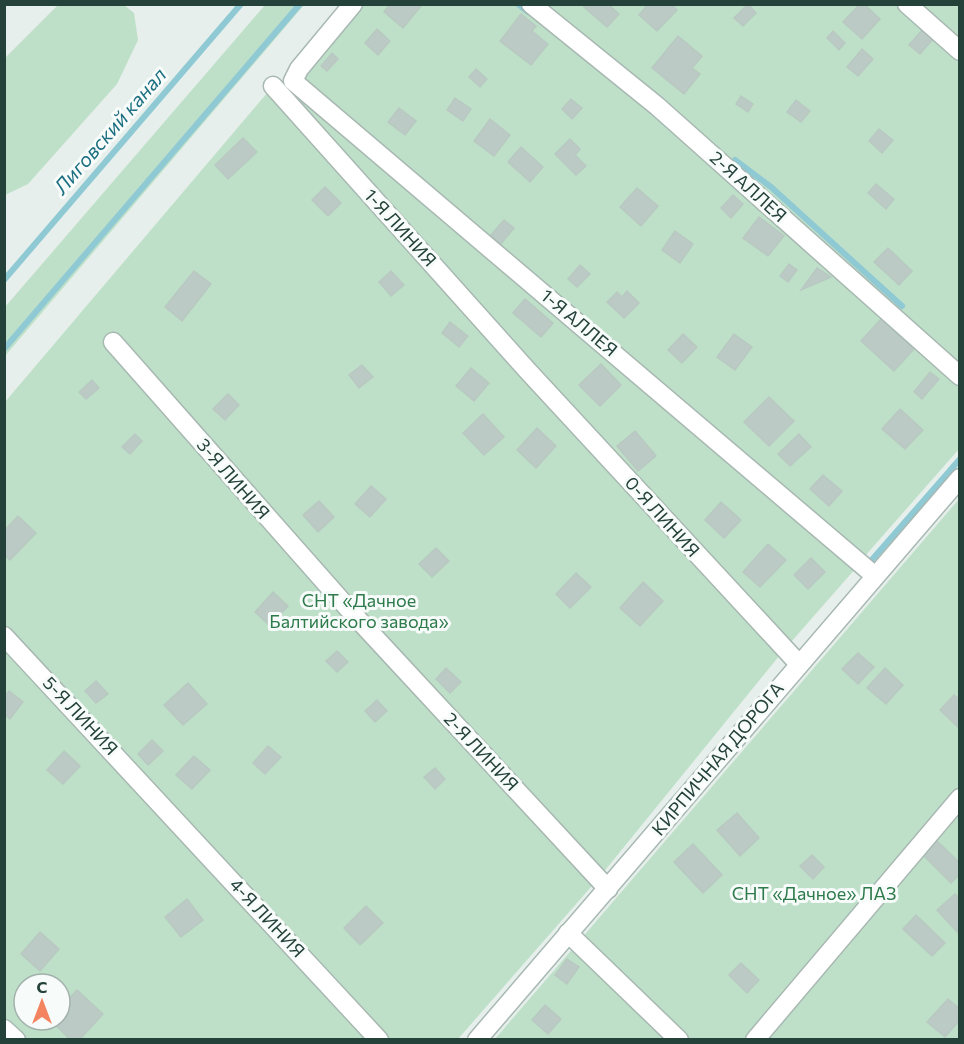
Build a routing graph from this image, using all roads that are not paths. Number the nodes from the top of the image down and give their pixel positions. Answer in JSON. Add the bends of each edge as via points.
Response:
{"nodes":[{"id":1,"x":353,"y":4,"type":"edge"},
{"id":2,"x":531,"y":4,"type":"edge"},
{"id":3,"x":907,"y":4,"type":"edge"},
{"id":4,"x":960,"y":51,"type":"edge"},
{"id":5,"x":273,"y":86,"type":"dead end"},
{"id":6,"x":113,"y":342,"type":"dead end"},
{"id":7,"x":527,"y":370,"type":"joint"},
{"id":8,"x":960,"y":376,"type":"edge"},
{"id":9,"x":960,"y":478,"type":"edge"},
{"id":10,"x":874,"y":575,"type":"junction"},
{"id":11,"x":354,"y":615,"type":"joint"},
{"id":12,"x":4,"y":636,"type":"edge"},
{"id":13,"x":798,"y":663,"type":"junction"},
{"id":14,"x":155,"y":797,"type":"joint"},
{"id":15,"x":960,"y":798,"type":"edge"},
{"id":16,"x":608,"y":889,"type":"junction"},
{"id":17,"x":568,"y":933,"type":"junction"},
{"id":18,"x":4,"y":1029,"type":"edge"},
{"id":19,"x":16,"y":1040,"type":"edge"},
{"id":20,"x":379,"y":1040,"type":"edge"},
{"id":21,"x":477,"y":1040,"type":"edge"},
{"id":22,"x":679,"y":1040,"type":"edge"},
{"id":23,"x":755,"y":1040,"type":"edge"}],
"edges":[{"from":1,"to":10,"type":"street","name":"1-Я АЛЛЕЯ","via":[[293,81]]},
{"from":2,"to":8,"type":"street","name":"2-Я АЛЛЕЯ","via":[[657,106]]},
{"from":3,"to":4,"type":"street"},
{"from":5,"to":7,"type":"street","name":"1-Я ЛИНИЯ"},
{"from":6,"to":11,"type":"street","name":"3-Я ЛИНИЯ"},
{"from":7,"to":13,"type":"street","name":"0-Я ЛИНИЯ"},
{"from":9,"to":10,"type":"street","name":"КИРПИЧНАЯ ДОРОГА"},
{"from":10,"to":13,"type":"street","name":"КИРПИЧНАЯ ДОРОГА"},
{"from":11,"to":16,"type":"street","name":"2-Я ЛИНИЯ"},
{"from":12,"to":14,"type":"street","name":"5-Я ЛИНИЯ"},
{"from":13,"to":16,"type":"street","name":"КИРПИЧНАЯ ДОРОГА"},
{"from":14,"to":20,"type":"street","name":"4-Я ЛИНИЯ"},
{"from":15,"to":23,"type":"street"},
{"from":16,"to":17,"type":"street","name":"КИРПИЧНАЯ ДОРОГА"},
{"from":17,"to":21,"type":"street","name":"КИРПИЧНАЯ ДОРОГА"},
{"from":17,"to":22,"type":"street"},
{"from":18,"to":19,"type":"street"}]}
